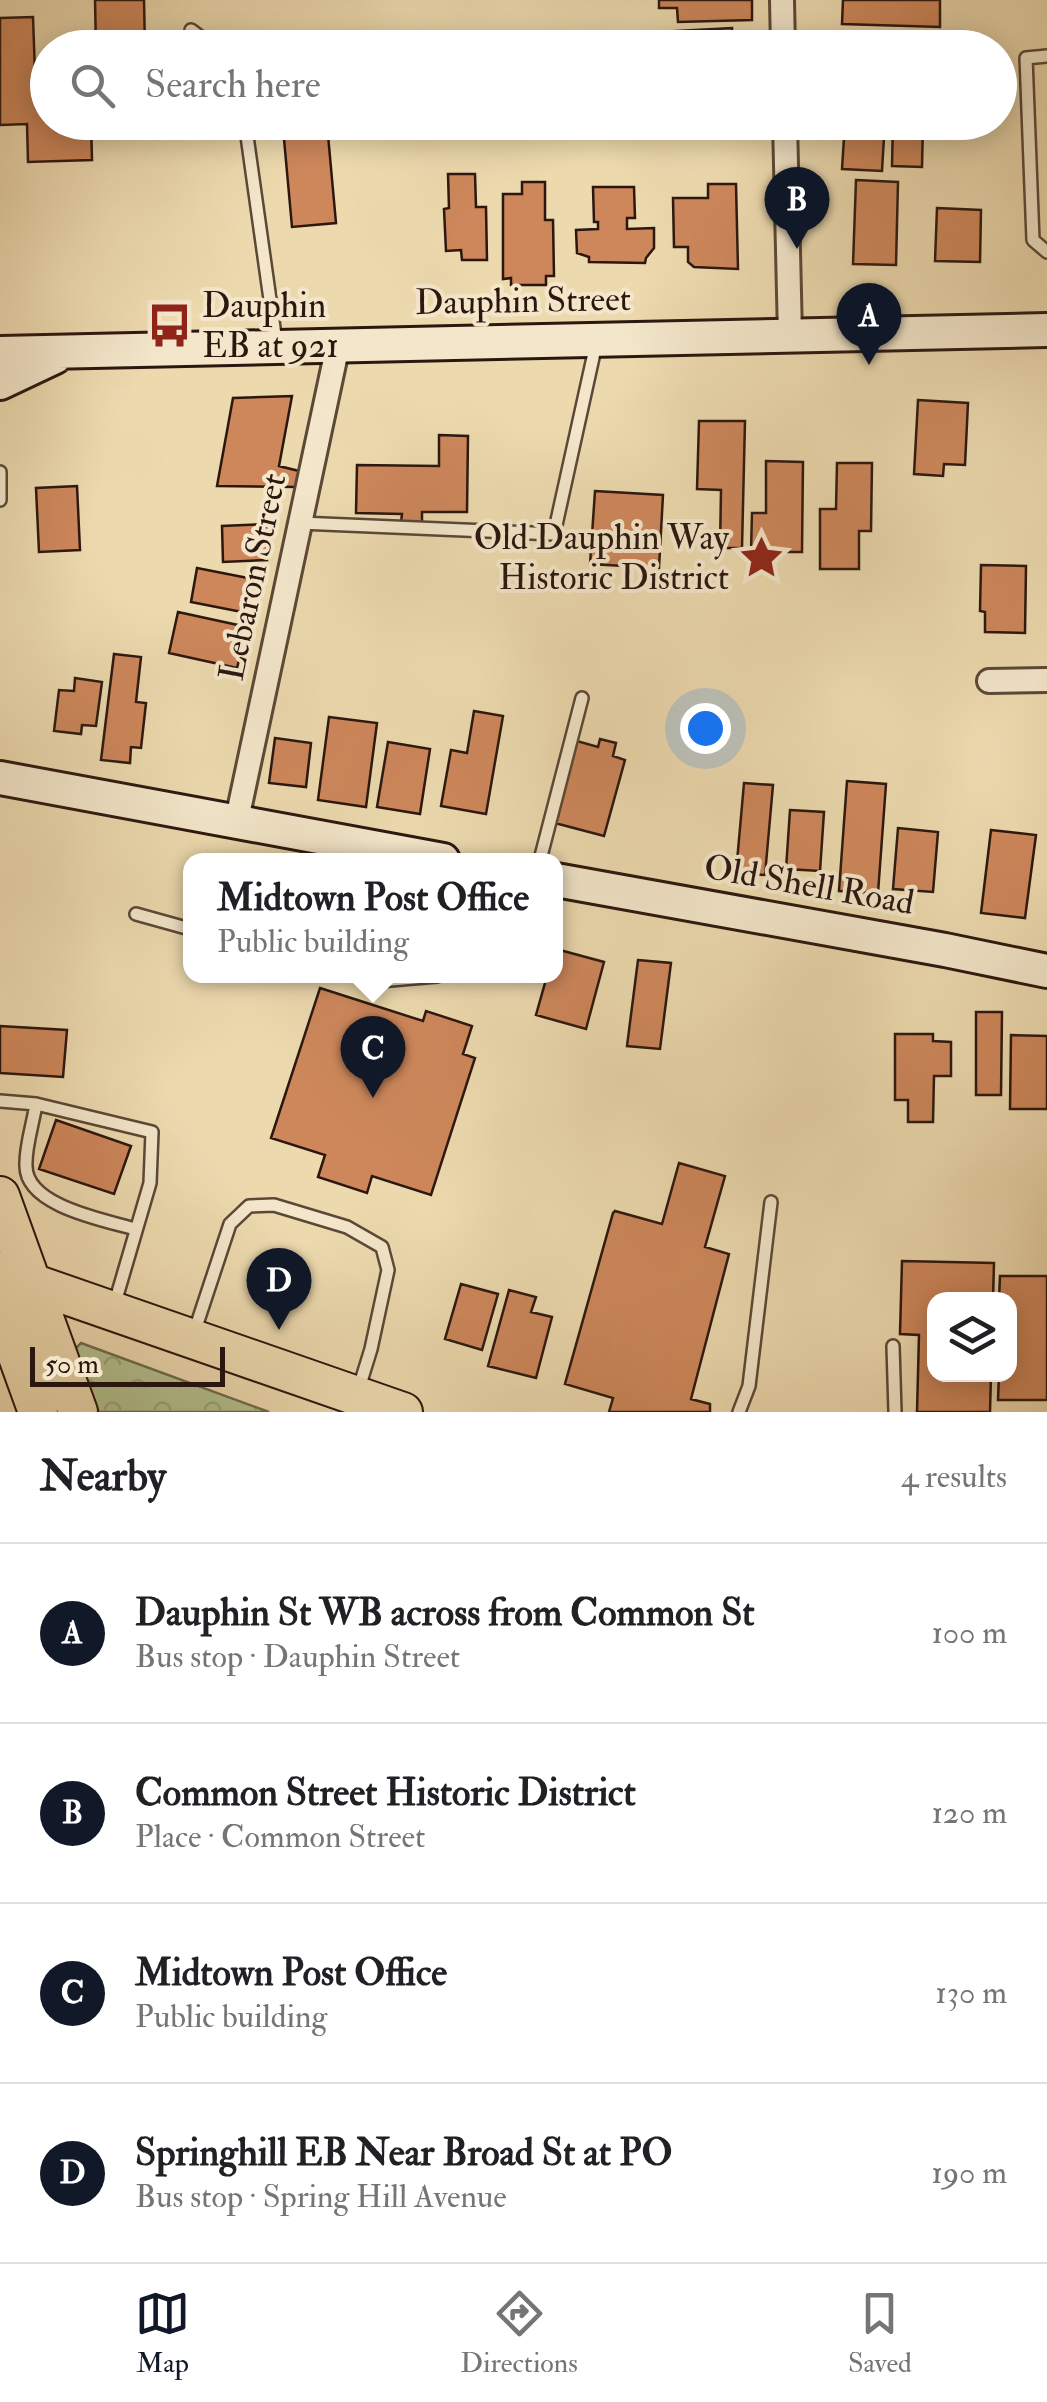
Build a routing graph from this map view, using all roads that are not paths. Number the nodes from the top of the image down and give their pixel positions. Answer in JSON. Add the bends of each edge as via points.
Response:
{"nodes":[{"id":1,"x":782,"y":0,"type":"edge"},
{"id":2,"x":783,"y":30,"type":"edge"},
{"id":3,"x":1047,"y":56,"type":"edge"},
{"id":4,"x":248,"y":140,"type":"edge"},
{"id":5,"x":785,"y":140,"type":"edge"},
{"id":6,"x":1047,"y":252,"type":"edge"},
{"id":7,"x":1047,"y":330,"type":"edge"},
{"id":8,"x":790,"y":336,"type":"junction"},
{"id":9,"x":596,"y":340,"type":"junction"},
{"id":10,"x":338,"y":345,"type":"junction"},
{"id":11,"x":277,"y":346,"type":"junction"},
{"id":12,"x":68,"y":350,"type":"junction"},
{"id":13,"x":0,"y":353,"type":"edge"},
{"id":14,"x":0,"y":383,"type":"edge"},
{"id":15,"x":0,"y":472,"type":"edge"},
{"id":16,"x":0,"y":500,"type":"edge"},
{"id":17,"x":300,"y":523,"type":"junction"},
{"id":18,"x":1047,"y":680,"type":"edge"},
{"id":19,"x":988,"y":681,"type":"dead end"},
{"id":20,"x":582,"y":698,"type":"dead end"},
{"id":21,"x":0,"y":778,"type":"edge"},
{"id":22,"x":236,"y":824,"type":"junction"},
{"id":23,"x":403,"y":853,"type":"edge"},
{"id":24,"x":542,"y":853,"type":"edge"},
{"id":25,"x":563,"y":881,"type":"edge"},
{"id":26,"x":136,"y":914,"type":"dead end"},
{"id":27,"x":183,"y":927,"type":"edge"},
{"id":28,"x":1047,"y":971,"type":"edge"},
{"id":29,"x":0,"y":1101,"type":"edge"},
{"id":30,"x":42,"y":1105,"type":"junction"},
{"id":31,"x":72,"y":1121,"type":"dead end"},
{"id":32,"x":127,"y":1126,"type":"junction"},
{"id":33,"x":105,"y":1129,"type":"dead end"},
{"id":34,"x":0,"y":1196,"type":"edge"},
{"id":35,"x":771,"y":1202,"type":"dead end"},
{"id":36,"x":135,"y":1229,"type":"junction"},
{"id":37,"x":16,"y":1277,"type":"edge"},
{"id":38,"x":0,"y":1308,"type":"edge"},
{"id":39,"x":113,"y":1310,"type":"junction"},
{"id":40,"x":192,"y":1337,"type":"junction"},
{"id":41,"x":893,"y":1346,"type":"dead end"},
{"id":42,"x":357,"y":1395,"type":"junction"},
{"id":43,"x":38,"y":1412,"type":"edge"},
{"id":44,"x":78,"y":1412,"type":"edge"},
{"id":45,"x":403,"y":1412,"type":"edge"},
{"id":46,"x":739,"y":1412,"type":"edge"},
{"id":47,"x":895,"y":1412,"type":"edge"}],
"edges":[{"from":1,"to":2,"type":"street"},
{"from":3,"to":6,"type":"lane","via":[[1026,58],[1033,240]]},
{"from":4,"to":11,"type":"lane"},
{"from":5,"to":8,"type":"street"},
{"from":7,"to":8,"type":"main road","name":"Dauphin Street"},
{"from":8,"to":9,"type":"main road","name":"Dauphin Street"},
{"from":9,"to":10,"type":"main road","name":"Dauphin Street"},
{"from":9,"to":17,"type":"lane","via":[[554,534]]},
{"from":10,"to":11,"type":"main road","name":"Dauphin Street"},
{"from":10,"to":17,"type":"street","name":"Lebaron Street"},
{"from":11,"to":12,"type":"main road","name":"Dauphin Street"},
{"from":12,"to":13,"type":"main road","name":"Dauphin Street"},
{"from":12,"to":14,"type":"main road"},
{"from":15,"to":16,"type":"lane"},
{"from":17,"to":22,"type":"street","name":"Lebaron Street"},
{"from":18,"to":19,"type":"street"},
{"from":20,"to":24,"type":"lane"},
{"from":21,"to":22,"type":"main road"},
{"from":22,"to":23,"type":"main road"},
{"from":25,"to":28,"type":"main road","name":"Old Shell Road"},
{"from":26,"to":27,"type":"lane"},
{"from":29,"to":30,"type":"lane"},
{"from":30,"to":31,"type":"lane"},
{"from":30,"to":32,"type":"lane"},
{"from":30,"to":36,"type":"lane","via":[[28,1181],[41,1196]]},
{"from":32,"to":33,"type":"lane"},
{"from":32,"to":36,"type":"lane","via":[[152,1132],[150,1183]]},
{"from":34,"to":37,"type":"main road"},
{"from":35,"to":46,"type":"lane","via":[[749,1386]]},
{"from":36,"to":39,"type":"lane"},
{"from":37,"to":39,"type":"main road"},
{"from":37,"to":44,"type":"main road"},
{"from":38,"to":43,"type":"main road"},
{"from":39,"to":40,"type":"main road"},
{"from":40,"to":42,"type":"main road"},
{"from":40,"to":42,"type":"lane","via":[[230,1224],[249,1206],[274,1205],[348,1227],[382,1246],[388,1270]]},
{"from":41,"to":47,"type":"lane"},
{"from":42,"to":45,"type":"main road"}]}
